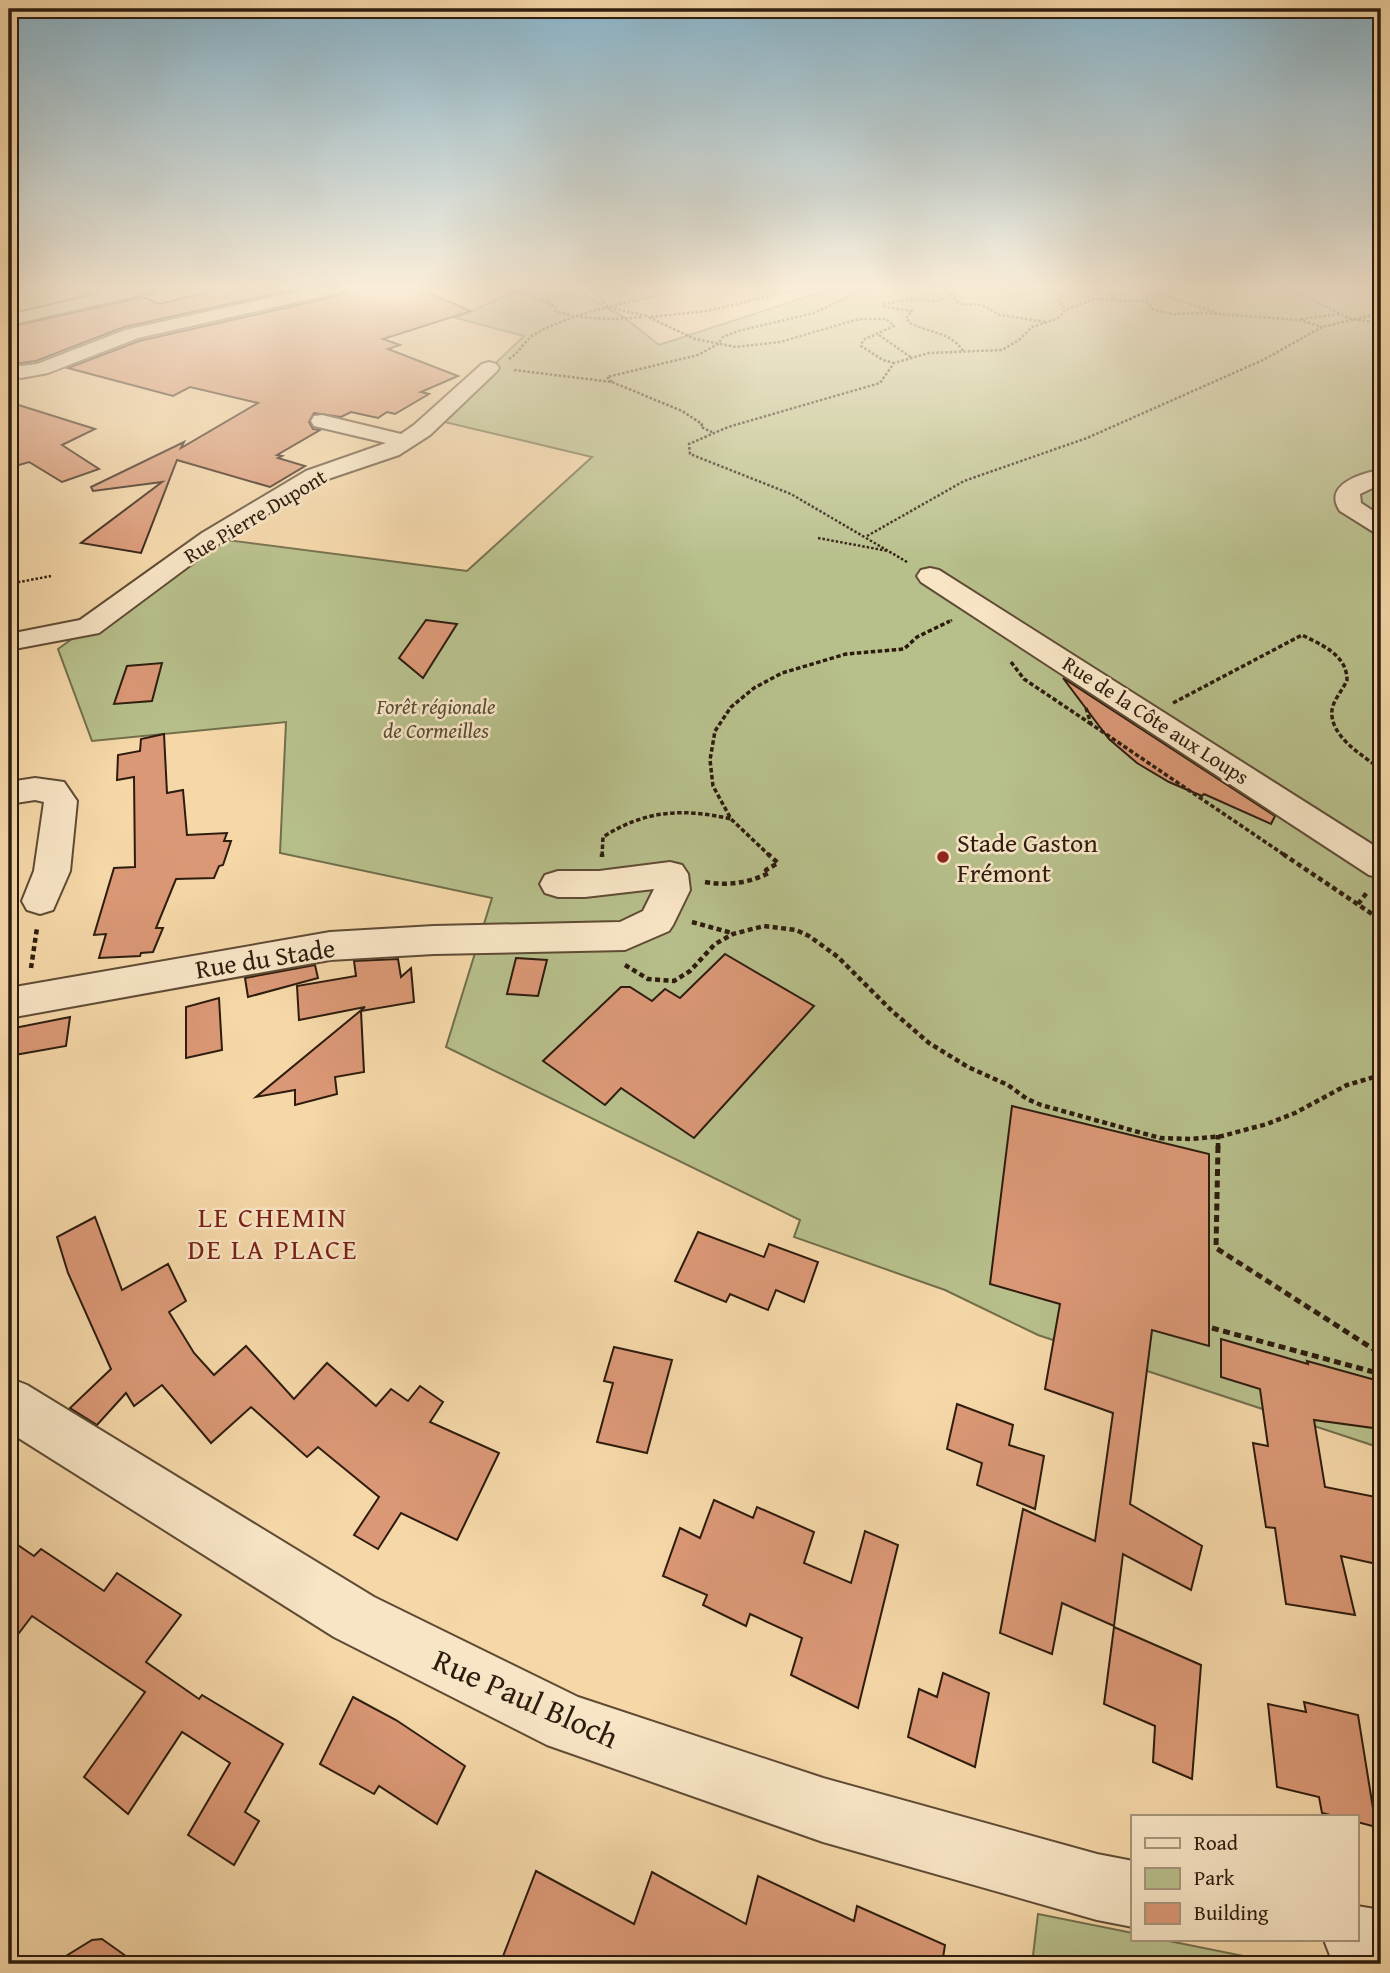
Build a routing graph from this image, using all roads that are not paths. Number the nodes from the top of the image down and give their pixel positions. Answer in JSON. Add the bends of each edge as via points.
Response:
{"nodes":[{"id":1,"x":476,"y":380,"type":"edge"},
{"id":2,"x":322,"y":421,"type":"dead end"},
{"id":3,"x":405,"y":441,"type":"junction"},
{"id":4,"x":1381,"y":477,"type":"edge"},
{"id":5,"x":1381,"y":526,"type":"edge"},
{"id":6,"x":930,"y":576,"type":"dead end"},
{"id":7,"x":37,"y":613,"type":"dead end"},
{"id":8,"x":9,"y":619,"type":"edge"},
{"id":9,"x":9,"y":642,"type":"edge"},
{"id":10,"x":9,"y":793,"type":"edge"},
{"id":11,"x":1381,"y":866,"type":"edge"},
{"id":12,"x":558,"y":884,"type":"dead end"},
{"id":13,"x":40,"y":901,"type":"road end"},
{"id":14,"x":17,"y":1001,"type":"edge"},
{"id":15,"x":9,"y":1403,"type":"edge"},
{"id":16,"x":1131,"y":1894,"type":"edge"},
{"id":17,"x":1358,"y":1938,"type":"edge"},
{"id":18,"x":1381,"y":1944,"type":"edge"}],
"edges":[{"from":1,"to":3,"type":"street","name":"Rue Pierre Dupont"},
{"from":2,"to":3,"type":"street"},
{"from":3,"to":9,"type":"street","name":"Rue Pierre Dupont","via":[[314,476],[211,538],[89,626]]},
{"from":4,"to":5,"type":"street","via":[[1348,491],[1349,506]]},
{"from":6,"to":11,"type":"street","name":"Rue de la Côte aux Loups"},
{"from":7,"to":8,"type":"street"},
{"from":10,"to":13,"type":"street","via":[[52,790],[61,801],[52,871]]},
{"from":12,"to":14,"type":"street","name":"Rue du Stade","via":[[581,887],[670,874],[672,890],[656,921],[625,936],[330,946]]},
{"from":15,"to":16,"type":"street","name":"Rue Paul Bloch","via":[[354,1617],[568,1724],[823,1811]]},
{"from":17,"to":18,"type":"street"}]}
